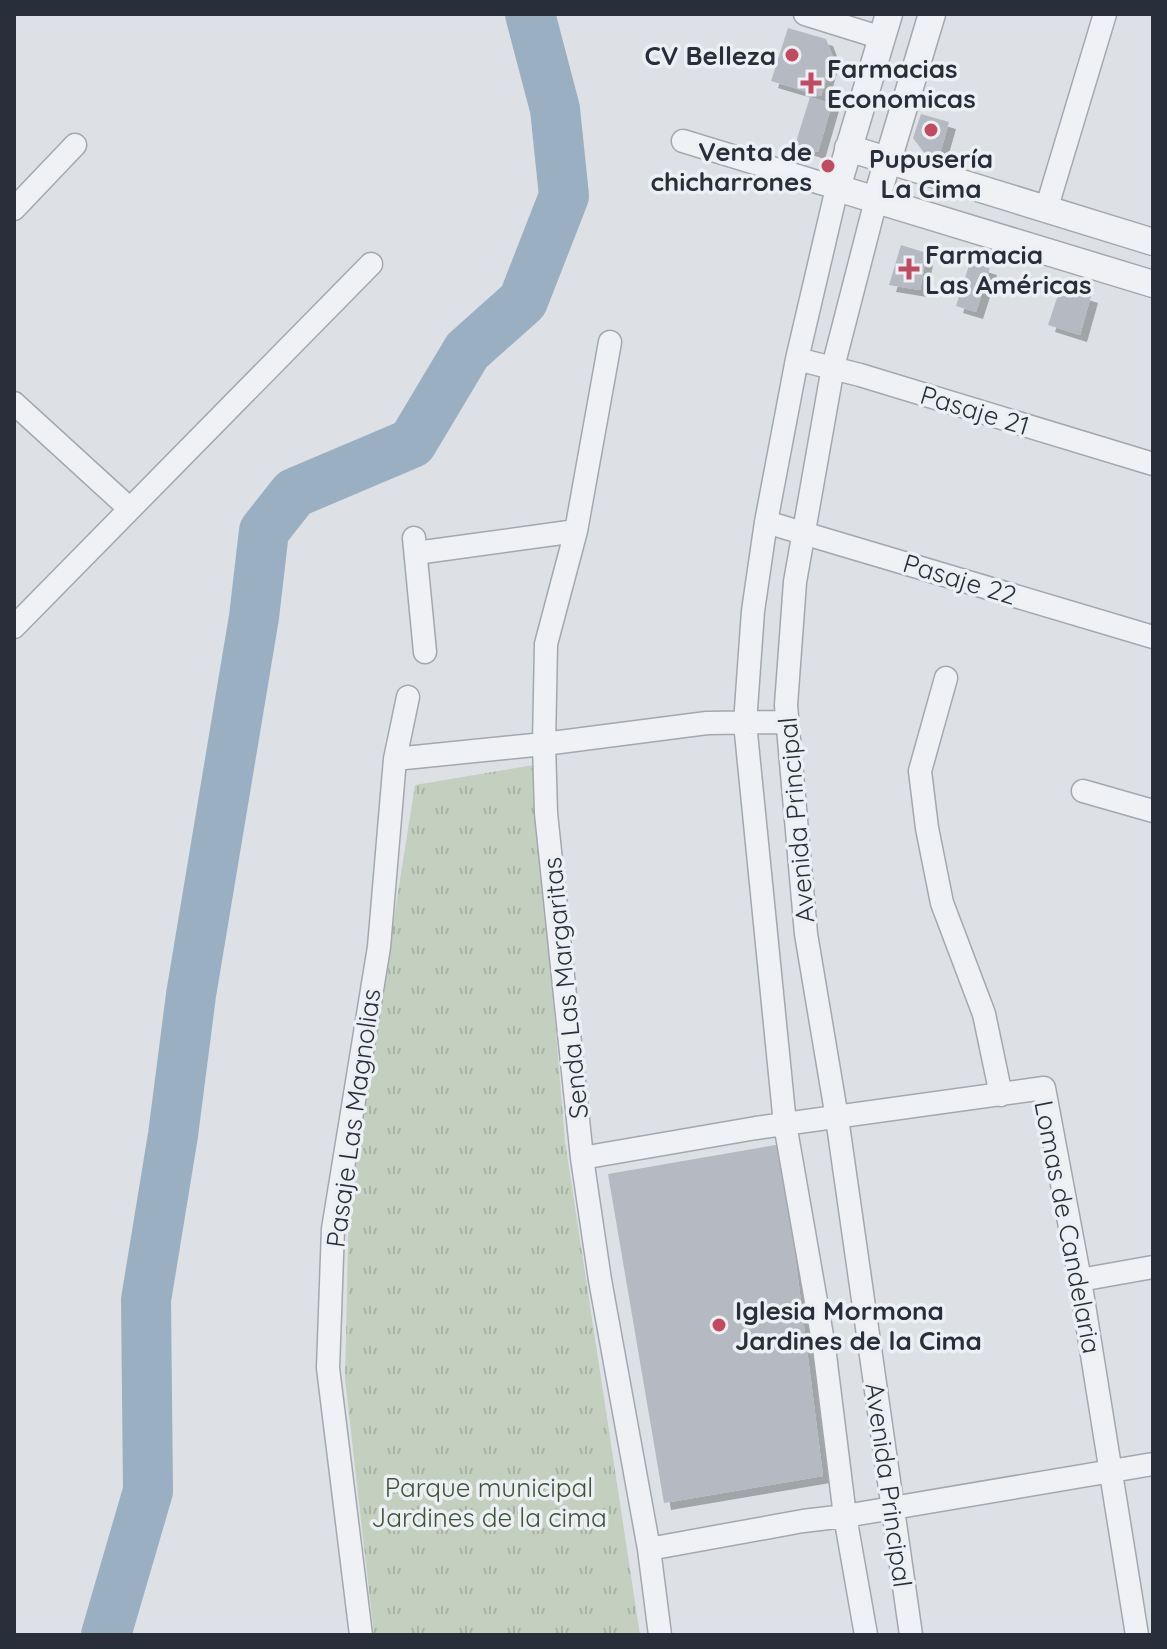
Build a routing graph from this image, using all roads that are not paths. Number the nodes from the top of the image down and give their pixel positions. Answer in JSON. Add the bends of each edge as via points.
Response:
{"nodes":[{"id":1,"x":805,"y":14,"type":"edge"},
{"id":2,"x":932,"y":14,"type":"edge"},
{"id":3,"x":1105,"y":14,"type":"edge"},
{"id":4,"x":886,"y":26,"type":"edge"},
{"id":5,"x":683,"y":141,"type":"dead end"},
{"id":6,"x":75,"y":145,"type":"dead end"},
{"id":7,"x":848,"y":148,"type":"junction"},
{"id":8,"x":886,"y":160,"type":"junction"},
{"id":9,"x":837,"y":188,"type":"junction"},
{"id":10,"x":876,"y":200,"type":"junction"},
{"id":11,"x":14,"y":209,"type":"edge"},
{"id":12,"x":1046,"y":210,"type":"junction"},
{"id":13,"x":1153,"y":242,"type":"edge"},
{"id":14,"x":371,"y":264,"type":"dead end"},
{"id":15,"x":1153,"y":284,"type":"edge"},
{"id":16,"x":610,"y":342,"type":"dead end"},
{"id":17,"x":797,"y":359,"type":"junction"},
{"id":18,"x":833,"y":367,"type":"junction"},
{"id":19,"x":14,"y":403,"type":"edge"},
{"id":20,"x":1153,"y":464,"type":"edge"},
{"id":21,"x":130,"y":509,"type":"junction"},
{"id":22,"x":766,"y":522,"type":"junction"},
{"id":23,"x":576,"y":531,"type":"junction"},
{"id":24,"x":804,"y":532,"type":"junction"},
{"id":25,"x":14,"y":627,"type":"edge"},
{"id":26,"x":1153,"y":637,"type":"edge"},
{"id":27,"x":425,"y":652,"type":"dead end"},
{"id":28,"x":946,"y":678,"type":"dead end"},
{"id":29,"x":408,"y":697,"type":"dead end"},
{"id":30,"x":787,"y":722,"type":"junction"},
{"id":31,"x":745,"y":723,"type":"junction"},
{"id":32,"x":544,"y":744,"type":"junction"},
{"id":33,"x":395,"y":759,"type":"junction"},
{"id":34,"x":1083,"y":791,"type":"dead end"},
{"id":35,"x":1153,"y":811,"type":"edge"},
{"id":36,"x":1001,"y":1095,"type":"junction"},
{"id":37,"x":837,"y":1118,"type":"junction"},
{"id":38,"x":785,"y":1124,"type":"junction"},
{"id":39,"x":582,"y":1158,"type":"junction"},
{"id":40,"x":1153,"y":1267,"type":"edge"},
{"id":41,"x":1080,"y":1280,"type":"junction"},
{"id":42,"x":1153,"y":1464,"type":"edge"},
{"id":43,"x":1111,"y":1471,"type":"junction"},
{"id":44,"x":891,"y":1508,"type":"junction"},
{"id":45,"x":845,"y":1516,"type":"junction"},
{"id":46,"x":649,"y":1549,"type":"junction"},
{"id":47,"x":361,"y":1635,"type":"edge"},
{"id":48,"x":660,"y":1635,"type":"edge"},
{"id":49,"x":866,"y":1635,"type":"edge"},
{"id":50,"x":911,"y":1635,"type":"edge"},
{"id":51,"x":1137,"y":1635,"type":"edge"}],
"edges":[{"from":1,"to":4,"type":"street"},
{"from":2,"to":8,"type":"street","name":"Avenida Principal"},
{"from":3,"to":12,"type":"street"},
{"from":4,"to":7,"type":"street","name":"Avenida Principal"},
{"from":5,"to":9,"type":"street"},
{"from":6,"to":11,"type":"street"},
{"from":7,"to":8,"type":"street"},
{"from":7,"to":9,"type":"street","name":"Avenida Principal"},
{"from":8,"to":10,"type":"street","name":"Avenida Principal"},
{"from":8,"to":12,"type":"street"},
{"from":9,"to":10,"type":"street"},
{"from":9,"to":17,"type":"street","name":"Avenida Principal"},
{"from":10,"to":15,"type":"street"},
{"from":10,"to":18,"type":"street","name":"Avenida Principal"},
{"from":12,"to":13,"type":"street"},
{"from":14,"to":21,"type":"street"},
{"from":16,"to":23,"type":"street","name":"Senda Las Margaritas"},
{"from":17,"to":18,"type":"street","name":"Pasaje 21"},
{"from":17,"to":22,"type":"street","name":"Avenida Principal"},
{"from":18,"to":20,"type":"street","name":"Pasaje 21"},
{"from":18,"to":24,"type":"street","name":"Avenida Principal"},
{"from":19,"to":21,"type":"street"},
{"from":21,"to":25,"type":"street"},
{"from":22,"to":24,"type":"street","name":"Pasaje 22"},
{"from":22,"to":31,"type":"street","name":"Avenida Principal"},
{"from":23,"to":27,"type":"street","via":[[415,546]]},
{"from":23,"to":32,"type":"street","name":"Senda Las Margaritas","via":[[546,644]]},
{"from":24,"to":26,"type":"street","name":"Pasaje 22"},
{"from":24,"to":30,"type":"street","name":"Avenida Principal","via":[[795,582]]},
{"from":28,"to":36,"type":"street","via":[[920,771],[927,828],[942,903],[984,1014]]},
{"from":29,"to":33,"type":"street","name":"Pasaje Las Magnolias"},
{"from":30,"to":31,"type":"street"},
{"from":30,"to":37,"type":"street","name":"Avenida Principal","via":[[806,934]]},
{"from":31,"to":32,"type":"street"},
{"from":31,"to":38,"type":"street","name":"Avenida Principal"},
{"from":32,"to":33,"type":"street"},
{"from":32,"to":39,"type":"street","name":"Senda Las Margaritas","via":[[546,813]]},
{"from":33,"to":47,"type":"street","name":"Pasaje Las Magnolias","via":[[379,947],[333,1229],[328,1368]]},
{"from":34,"to":35,"type":"street"},
{"from":36,"to":37,"type":"street","name":"Lomas de Candelaria"},
{"from":36,"to":41,"type":"street","name":"Lomas de Candelaria","via":[[1044,1088]]},
{"from":37,"to":38,"type":"street","name":"Lomas de Candelaria"},
{"from":37,"to":44,"type":"street","name":"Avenida Principal"},
{"from":38,"to":39,"type":"street","name":"Lomas de Candelaria"},
{"from":38,"to":45,"type":"street","name":"Avenida Principal","via":[[824,1347]]},
{"from":39,"to":46,"type":"street","name":"Senda Las Margaritas"},
{"from":40,"to":41,"type":"street"},
{"from":41,"to":43,"type":"street","name":"Lomas de Candelaria"},
{"from":42,"to":43,"type":"street"},
{"from":43,"to":44,"type":"street"},
{"from":43,"to":51,"type":"street","name":"Lomas de Candelaria"},
{"from":44,"to":45,"type":"street"},
{"from":44,"to":50,"type":"street","name":"Avenida Principal"},
{"from":45,"to":46,"type":"street"},
{"from":45,"to":49,"type":"street","name":"Avenida Principal"},
{"from":46,"to":48,"type":"street","name":"Senda Las Margaritas"}]}
